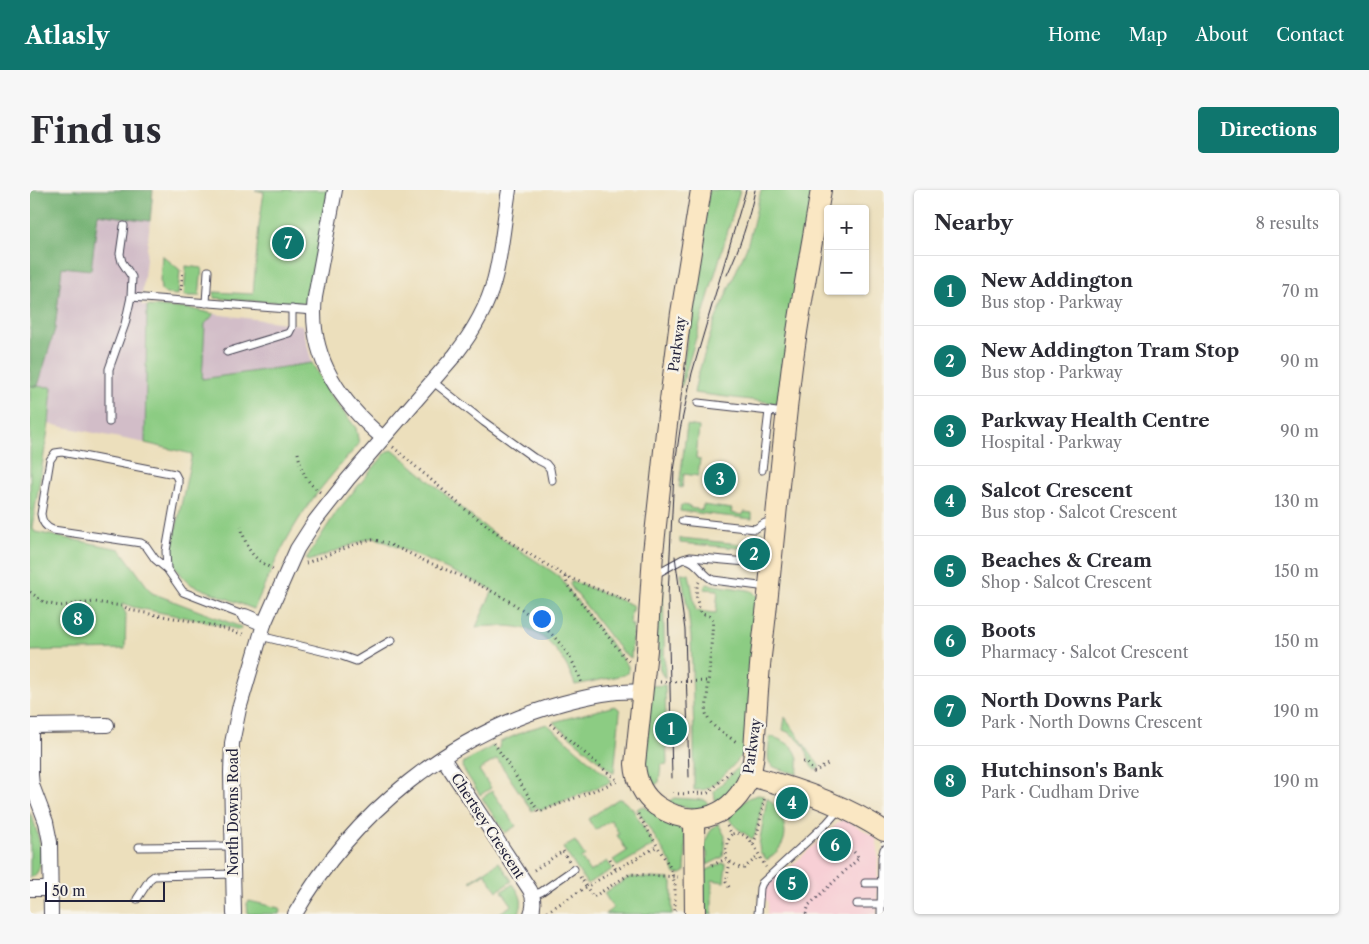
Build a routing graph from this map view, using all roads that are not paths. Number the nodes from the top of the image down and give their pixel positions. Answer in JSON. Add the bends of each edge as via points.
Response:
{"nodes":[{"id":1,"x":335,"y":190,"type":"edge"},
{"id":2,"x":509,"y":190,"type":"edge"},
{"id":3,"x":701,"y":190,"type":"edge"},
{"id":4,"x":821,"y":190,"type":"edge"},
{"id":5,"x":124,"y":226,"type":"dead end"},
{"id":6,"x":208,"y":271,"type":"dead end"},
{"id":7,"x":131,"y":297,"type":"junction"},
{"id":8,"x":206,"y":303,"type":"junction"},
{"id":9,"x":292,"y":309,"type":"junction"},
{"id":10,"x":314,"y":311,"type":"junction"},
{"id":11,"x":226,"y":352,"type":"dead end"},
{"id":12,"x":432,"y":381,"type":"junction"},
{"id":13,"x":698,"y":402,"type":"dead end"},
{"id":14,"x":778,"y":412,"type":"junction"},
{"id":15,"x":109,"y":422,"type":"dead end"},
{"id":16,"x":383,"y":438,"type":"junction"},
{"id":17,"x":762,"y":470,"type":"dead end"},
{"id":18,"x":552,"y":480,"type":"dead end"},
{"id":19,"x":682,"y":521,"type":"dead end"},
{"id":20,"x":776,"y":524,"type":"junction"},
{"id":21,"x":684,"y":559,"type":"junction"},
{"id":22,"x":771,"y":564,"type":"junction"},
{"id":23,"x":166,"y":569,"type":"junction"},
{"id":24,"x":652,"y":576,"type":"junction"},
{"id":25,"x":769,"y":587,"type":"junction"},
{"id":26,"x":245,"y":616,"type":"joint"},
{"id":27,"x":261,"y":632,"type":"junction"},
{"id":28,"x":392,"y":640,"type":"dead end"},
{"id":29,"x":648,"y":686,"type":"junction"},
{"id":30,"x":107,"y":725,"type":"dead end"},
{"id":31,"x":30,"y":726,"type":"edge"},
{"id":32,"x":443,"y":758,"type":"junction"},
{"id":33,"x":752,"y":774,"type":"junction"},
{"id":34,"x":838,"y":806,"type":"junction"},
{"id":35,"x":694,"y":820,"type":"junction"},
{"id":36,"x":884,"y":831,"type":"edge"},
{"id":37,"x":232,"y":846,"type":"junction"},
{"id":38,"x":139,"y":847,"type":"dead end"},
{"id":39,"x":884,"y":849,"type":"edge"},
{"id":40,"x":574,"y":869,"type":"road end"},
{"id":41,"x":233,"y":874,"type":"junction"},
{"id":42,"x":865,"y":882,"type":"dead end"},
{"id":43,"x":882,"y":883,"type":"junction"},
{"id":44,"x":30,"y":889,"type":"edge"},
{"id":45,"x":51,"y":889,"type":"junction"},
{"id":46,"x":532,"y":895,"type":"junction"},
{"id":47,"x":137,"y":899,"type":"dead end"},
{"id":48,"x":857,"y":904,"type":"dead end"},
{"id":49,"x":881,"y":904,"type":"junction"},
{"id":50,"x":532,"y":913,"type":"edge"},
{"id":51,"x":51,"y":914,"type":"edge"},
{"id":52,"x":234,"y":914,"type":"edge"},
{"id":53,"x":295,"y":914,"type":"edge"},
{"id":54,"x":695,"y":914,"type":"edge"},
{"id":55,"x":758,"y":914,"type":"edge"},
{"id":56,"x":881,"y":914,"type":"edge"}],
"edges":[{"from":1,"to":10,"type":"street"},
{"from":2,"to":12,"type":"street","name":"North Downs Road","via":[[496,274],[487,302],[470,334]]},
{"from":3,"to":24,"type":"street","name":"Parkway","via":[[672,375]]},
{"from":4,"to":14,"type":"street","name":"Parkway","via":[[795,344]]},
{"from":5,"to":7,"type":"lane","via":[[120,254],[132,277]]},
{"from":6,"to":8,"type":"lane"},
{"from":7,"to":8,"type":"lane"},
{"from":7,"to":15,"type":"lane","via":[[109,369]]},
{"from":8,"to":9,"type":"lane"},
{"from":9,"to":10,"type":"lane"},
{"from":9,"to":11,"type":"lane","via":[[289,333]]},
{"from":10,"to":16,"type":"street","via":[[318,345],[329,374],[360,417]]},
{"from":12,"to":16,"type":"street","name":"North Downs Road"},
{"from":12,"to":18,"type":"lane","via":[[484,422],[546,464]]},
{"from":13,"to":14,"type":"lane"},
{"from":14,"to":17,"type":"lane"},
{"from":14,"to":20,"type":"street","name":"Parkway"},
{"from":16,"to":27,"type":"street","name":"North Downs Road","via":[[330,500],[306,534]]},
{"from":19,"to":20,"type":"lane","via":[[755,529],[765,524]]},
{"from":20,"to":22,"type":"street","name":"Parkway"},
{"from":21,"to":22,"type":"lane"},
{"from":21,"to":24,"type":"lane"},
{"from":21,"to":25,"type":"lane","via":[[693,561],[713,580]]},
{"from":22,"to":25,"type":"street","name":"Parkway"},
{"from":23,"to":23,"type":"lane","via":[[141,543],[53,530],[46,526],[41,514],[50,460],[55,453],[175,474],[178,484],[166,551]]},
{"from":23,"to":26,"type":"lane","via":[[183,592]]},
{"from":24,"to":29,"type":"street","name":"Parkway"},
{"from":25,"to":33,"type":"street","name":"Parkway","via":[[758,680]]},
{"from":26,"to":27,"type":"street"},
{"from":27,"to":28,"type":"lane","via":[[356,662]]},
{"from":27,"to":37,"type":"street","name":"North Downs Road","via":[[233,735]]},
{"from":29,"to":32,"type":"street","via":[[537,711],[494,738]]},
{"from":29,"to":35,"type":"street","name":"Parkway","via":[[635,764],[637,779],[648,798],[660,808]]},
{"from":30,"to":31,"type":"street"},
{"from":31,"to":45,"type":"street","via":[[31,780],[50,837]]},
{"from":32,"to":46,"type":"street","name":"Chertsey Crescent"},
{"from":32,"to":53,"type":"street","via":[[399,790],[358,828],[328,863]]},
{"from":33,"to":34,"type":"street"},
{"from":33,"to":35,"type":"street","name":"Parkway","via":[[736,798],[720,812]]},
{"from":34,"to":36,"type":"street"},
{"from":34,"to":55,"type":"lane","via":[[827,824],[760,885]]},
{"from":35,"to":54,"type":"street"},
{"from":37,"to":38,"type":"lane"},
{"from":37,"to":41,"type":"street","name":"North Downs Road"},
{"from":39,"to":43,"type":"lane"},
{"from":40,"to":46,"type":"lane"},
{"from":41,"to":47,"type":"lane","via":[[154,876]]},
{"from":41,"to":52,"type":"street","name":"North Downs Road"},
{"from":42,"to":43,"type":"lane"},
{"from":43,"to":49,"type":"lane"},
{"from":44,"to":45,"type":"street"},
{"from":45,"to":51,"type":"street"},
{"from":46,"to":50,"type":"street","name":"Chertsey Crescent"},
{"from":48,"to":49,"type":"lane"},
{"from":49,"to":56,"type":"lane"}]}
